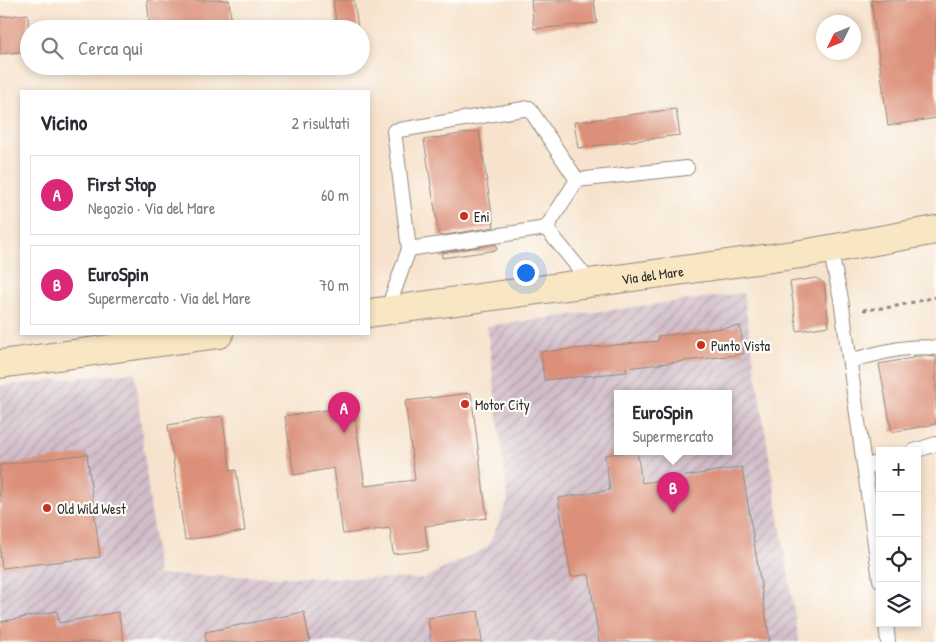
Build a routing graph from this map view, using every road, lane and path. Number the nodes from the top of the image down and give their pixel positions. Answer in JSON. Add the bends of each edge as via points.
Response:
{"nodes":[{"id":1,"x":687,"y":168,"type":"dead end"},
{"id":2,"x":577,"y":180,"type":"junction"},
{"id":3,"x":546,"y":228,"type":"junction"},
{"id":4,"x":936,"y":230,"type":"edge"},
{"id":5,"x":409,"y":249,"type":"junction"},
{"id":6,"x":830,"y":249,"type":"junction"},
{"id":7,"x":591,"y":283,"type":"junction"},
{"id":8,"x":936,"y":297,"type":"edge"},
{"id":9,"x":842,"y":299,"type":"junction"},
{"id":10,"x":378,"y":312,"type":"edge"},
{"id":11,"x":212,"y":335,"type":"edge"},
{"id":12,"x":936,"y":348,"type":"edge"},
{"id":13,"x":850,"y":361,"type":"junction"},
{"id":14,"x":0,"y":364,"type":"edge"},
{"id":15,"x":936,"y":444,"type":"edge"},
{"id":16,"x":921,"y":449,"type":"edge"},
{"id":17,"x":876,"y":463,"type":"edge"},
{"id":18,"x":865,"y":467,"type":"junction"},
{"id":19,"x":876,"y":550,"type":"edge"},
{"id":20,"x":886,"y":627,"type":"edge"},
{"id":21,"x":888,"y":642,"type":"edge"}],
"edges":[{"from":1,"to":2,"type":"lane"},
{"from":2,"to":3,"type":"lane"},
{"from":2,"to":5,"type":"lane","via":[[529,108],[394,131]]},
{"from":3,"to":5,"type":"lane"},
{"from":3,"to":7,"type":"lane"},
{"from":4,"to":6,"type":"main road","name":"Via del Mare"},
{"from":5,"to":10,"type":"lane"},
{"from":6,"to":7,"type":"main road","name":"Via del Mare"},
{"from":6,"to":9,"type":"lane"},
{"from":7,"to":10,"type":"main road","name":"Via del Mare"},
{"from":8,"to":9,"type":"path","via":[[856,311]]},
{"from":9,"to":13,"type":"lane"},
{"from":11,"to":14,"type":"main road"},
{"from":12,"to":13,"type":"lane","via":[[894,349]]},
{"from":13,"to":18,"type":"lane"},
{"from":15,"to":16,"type":"lane"},
{"from":17,"to":18,"type":"lane"},
{"from":18,"to":19,"type":"lane"},
{"from":20,"to":21,"type":"lane"}]}
